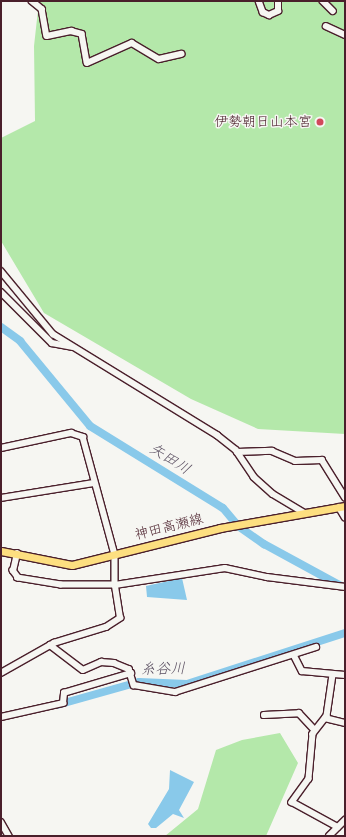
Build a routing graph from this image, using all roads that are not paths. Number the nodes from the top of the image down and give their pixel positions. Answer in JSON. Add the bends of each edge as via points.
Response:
{"nodes":[{"id":1,"x":32,"y":1,"type":"edge"},
{"id":2,"x":259,"y":1,"type":"edge"},
{"id":3,"x":278,"y":1,"type":"edge"},
{"id":4,"x":324,"y":1,"type":"edge"},
{"id":5,"x":332,"y":11,"type":"dead end"},
{"id":6,"x":326,"y":26,"type":"dead end"},
{"id":7,"x":345,"y":35,"type":"edge"},
{"id":8,"x":181,"y":54,"type":"dead end"},
{"id":9,"x":1,"y":271,"type":"edge"},
{"id":10,"x":1,"y":292,"type":"edge"},
{"id":11,"x":74,"y":348,"type":"junction"},
{"id":12,"x":1,"y":448,"type":"edge"},
{"id":13,"x":237,"y":452,"type":"junction"},
{"id":14,"x":94,"y":483,"type":"junction"},
{"id":15,"x":345,"y":497,"type":"edge"},
{"id":16,"x":1,"y":498,"type":"edge"},
{"id":17,"x":342,"y":506,"type":"edge"},
{"id":18,"x":306,"y":513,"type":"junction"},
{"id":19,"x":345,"y":517,"type":"edge"},
{"id":20,"x":1,"y":550,"type":"edge"},
{"id":21,"x":17,"y":553,"type":"junction"},
{"id":22,"x":116,"y":555,"type":"junction"},
{"id":23,"x":115,"y":585,"type":"junction"},
{"id":24,"x":345,"y":586,"type":"edge"},
{"id":25,"x":50,"y":645,"type":"junction"},
{"id":26,"x":316,"y":646,"type":"dead end"},
{"id":27,"x":294,"y":655,"type":"junction"},
{"id":28,"x":1,"y":673,"type":"edge"},
{"id":29,"x":333,"y":675,"type":"junction"},
{"id":30,"x":345,"y":675,"type":"edge"},
{"id":31,"x":133,"y":678,"type":"junction"},
{"id":32,"x":264,"y":715,"type":"dead end"},
{"id":33,"x":1,"y":717,"type":"edge"},
{"id":34,"x":325,"y":718,"type":"junction"},
{"id":35,"x":345,"y":723,"type":"edge"},
{"id":36,"x":314,"y":729,"type":"junction"},
{"id":37,"x":345,"y":820,"type":"edge"},
{"id":38,"x":1,"y":822,"type":"edge"},
{"id":39,"x":338,"y":827,"type":"junction"},
{"id":40,"x":9,"y":836,"type":"edge"},
{"id":41,"x":329,"y":836,"type":"edge"}],
"edges":[{"from":1,"to":8,"type":"street","via":[[42,10],[48,36],[71,31],[82,34],[87,63],[132,43],[159,59]]},
{"from":2,"to":3,"type":"street","via":[[262,12],[269,15],[278,11]]},
{"from":4,"to":5,"type":"street"},
{"from":6,"to":7,"type":"street"},
{"from":9,"to":11,"type":"street","via":[[40,322]]},
{"from":10,"to":11,"type":"street","via":[[52,343]]},
{"from":11,"to":13,"type":"street","via":[[217,435]]},
{"from":12,"to":14,"type":"street","via":[[71,433],[80,434]]},
{"from":13,"to":15,"type":"street","via":[[272,451],[295,461],[322,460]]},
{"from":13,"to":18,"type":"street","via":[[269,490]]},
{"from":14,"to":16,"type":"street"},
{"from":14,"to":22,"type":"street","via":[[104,505]]},
{"from":17,"to":18,"type":"main road","name":"神田高瀬線"},
{"from":17,"to":19,"type":"street"},
{"from":18,"to":22,"type":"main road","name":"神田高瀬線","via":[[177,537]]},
{"from":20,"to":21,"type":"main road","name":"神田高瀬線"},
{"from":21,"to":22,"type":"main road","name":"神田高瀬線","via":[[72,565]]},
{"from":21,"to":23,"type":"street","via":[[13,571],[18,578],[61,585]]},
{"from":22,"to":23,"type":"street"},
{"from":23,"to":24,"type":"street","via":[[225,568],[266,577]]},
{"from":23,"to":25,"type":"street","via":[[120,618],[116,622]]},
{"from":25,"to":28,"type":"street"},
{"from":25,"to":31,"type":"street","via":[[83,670],[106,662],[129,668]]},
{"from":26,"to":27,"type":"street"},
{"from":27,"to":29,"type":"street","via":[[302,671]]},
{"from":27,"to":31,"type":"street","via":[[175,692]]},
{"from":29,"to":30,"type":"street"},
{"from":29,"to":34,"type":"street"},
{"from":31,"to":33,"type":"street","via":[[64,697],[63,703]]},
{"from":32,"to":36,"type":"street","via":[[299,713]]},
{"from":34,"to":35,"type":"street"},
{"from":34,"to":36,"type":"street"},
{"from":36,"to":39,"type":"street","via":[[309,779],[292,802]]},
{"from":37,"to":39,"type":"street"},
{"from":38,"to":40,"type":"street"},
{"from":39,"to":41,"type":"street"}]}
